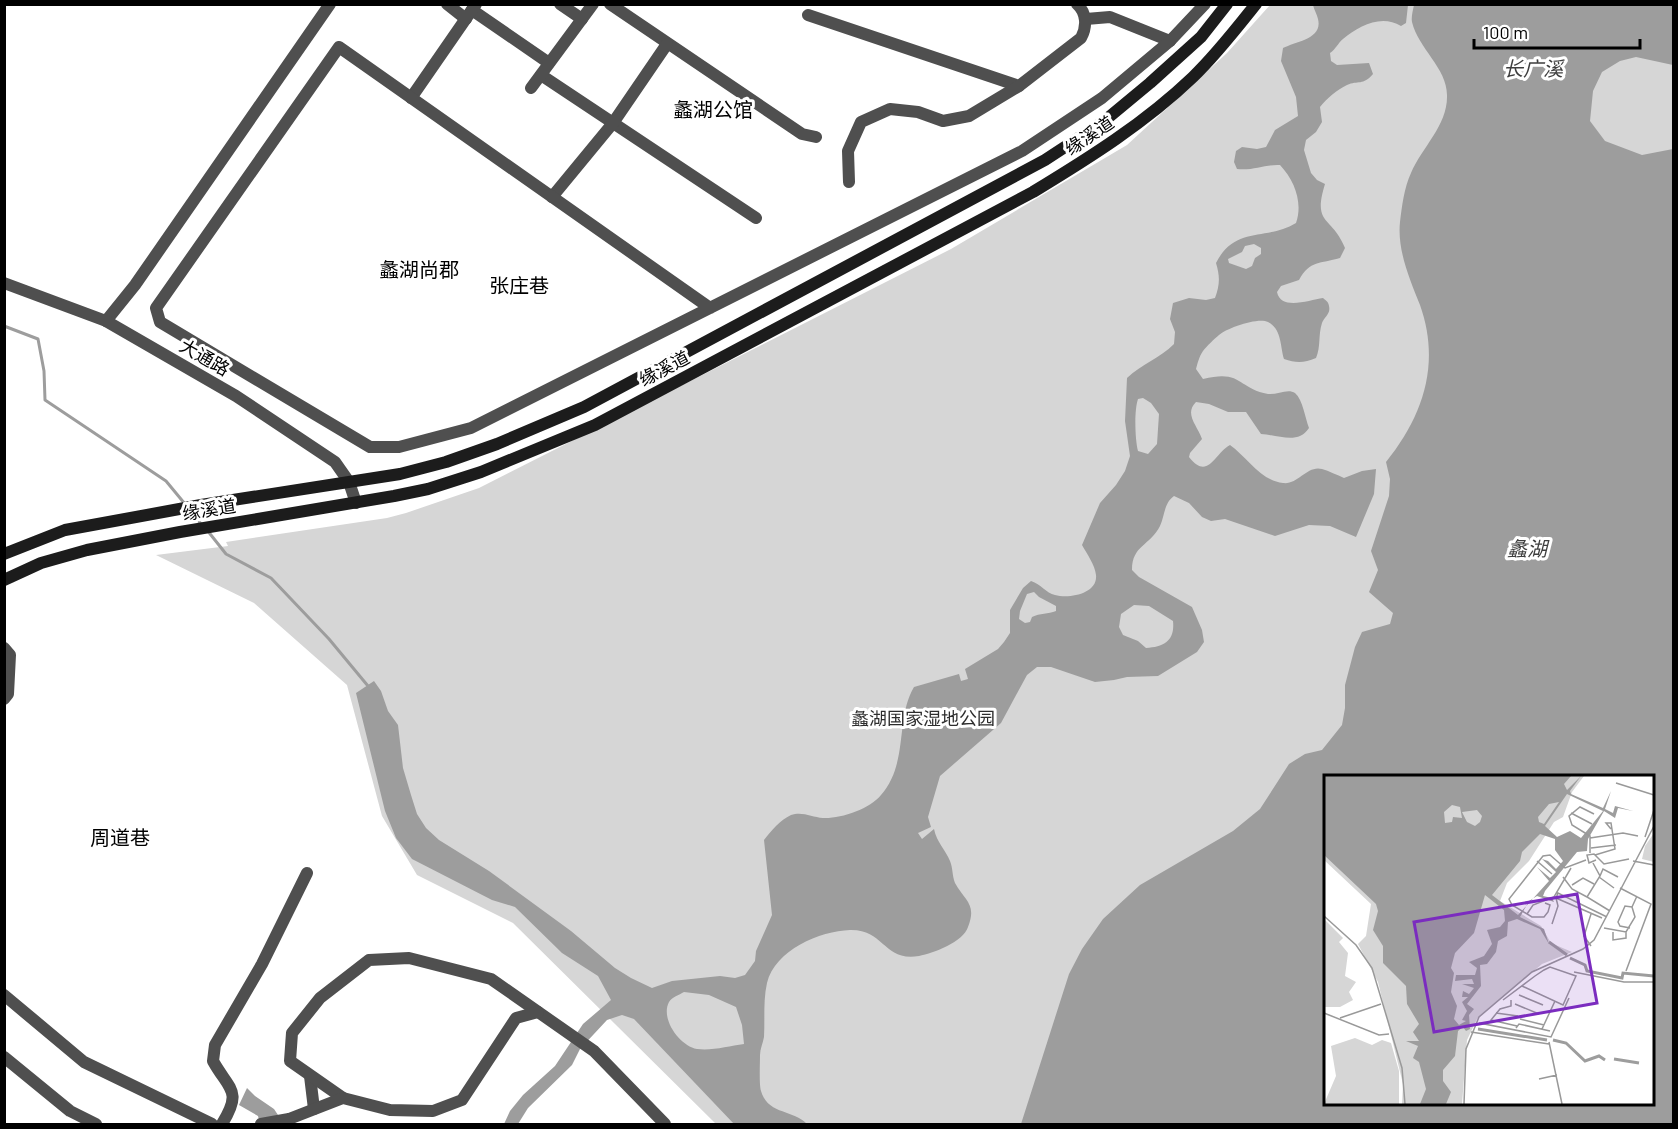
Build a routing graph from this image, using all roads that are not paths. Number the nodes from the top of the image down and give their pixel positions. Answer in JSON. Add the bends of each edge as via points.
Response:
{"nodes":[{"id":1,"x":330,"y":4,"type":"edge"},
{"id":2,"x":447,"y":4,"type":"edge"},
{"id":3,"x":560,"y":4,"type":"edge"},
{"id":4,"x":593,"y":4,"type":"edge"},
{"id":5,"x":610,"y":4,"type":"edge"},
{"id":6,"x":1077,"y":4,"type":"edge"},
{"id":7,"x":1206,"y":4,"type":"edge"},
{"id":8,"x":1227,"y":4,"type":"edge"},
{"id":9,"x":1256,"y":4,"type":"edge"},
{"id":10,"x":471,"y":11,"type":"edge"},
{"id":11,"x":808,"y":15,"type":"dead end"},
{"id":12,"x":582,"y":19,"type":"junction"},
{"id":13,"x":1086,"y":19,"type":"junction"},
{"id":14,"x":1201,"y":37,"type":"junction"},
{"id":15,"x":1170,"y":41,"type":"junction"},
{"id":16,"x":667,"y":44,"type":"junction"},
{"id":17,"x":549,"y":63,"type":"junction"},
{"id":18,"x":541,"y":75,"type":"junction"},
{"id":19,"x":1019,"y":86,"type":"junction"},
{"id":20,"x":531,"y":87,"type":"dead end"},
{"id":21,"x":411,"y":98,"type":"junction"},
{"id":22,"x":613,"y":123,"type":"junction"},
{"id":23,"x":816,"y":137,"type":"dead end"},
{"id":24,"x":849,"y":182,"type":"dead end"},
{"id":25,"x":552,"y":197,"type":"junction"},
{"id":26,"x":756,"y":218,"type":"dead end"},
{"id":27,"x":4,"y":283,"type":"edge"},
{"id":28,"x":710,"y":308,"type":"junction"},
{"id":29,"x":106,"y":321,"type":"junction"},
{"id":30,"x":349,"y":482,"type":"junction"},
{"id":31,"x":356,"y":503,"type":"junction"},
{"id":32,"x":4,"y":554,"type":"edge"},
{"id":33,"x":4,"y":580,"type":"edge"},
{"id":34,"x":4,"y":648,"type":"edge"},
{"id":35,"x":4,"y":699,"type":"edge"},
{"id":36,"x":307,"y":873,"type":"dead end"},
{"id":37,"x":4,"y":994,"type":"edge"},
{"id":38,"x":514,"y":995,"type":"junction"},
{"id":39,"x":538,"y":1012,"type":"junction"},
{"id":40,"x":516,"y":1018,"type":"junction"},
{"id":41,"x":4,"y":1057,"type":"edge"},
{"id":42,"x":310,"y":1076,"type":"junction"},
{"id":43,"x":343,"y":1098,"type":"junction"},
{"id":44,"x":314,"y":1109,"type":"junction"},
{"id":45,"x":96,"y":1125,"type":"edge"},
{"id":46,"x":212,"y":1125,"type":"edge"},
{"id":47,"x":222,"y":1125,"type":"edge"},
{"id":48,"x":261,"y":1125,"type":"edge"},
{"id":49,"x":665,"y":1125,"type":"edge"}],
"edges":[{"from":1,"to":29,"type":"street"},
{"from":2,"to":10,"type":"street"},
{"from":3,"to":12,"type":"street"},
{"from":4,"to":12,"type":"street"},
{"from":5,"to":16,"type":"street"},
{"from":6,"to":13,"type":"street"},
{"from":7,"to":14,"type":"street"},
{"from":7,"to":15,"type":"street"},
{"from":8,"to":14,"type":"main road","name":"缘溪道"},
{"from":9,"to":31,"type":"main road","name":"缘溪道","via":[[1193,76],[1150,114],[1033,192],[596,425],[481,472],[428,489]]},
{"from":10,"to":17,"type":"street"},
{"from":10,"to":21,"type":"street"},
{"from":11,"to":19,"type":"street"},
{"from":12,"to":17,"type":"street"},
{"from":13,"to":15,"type":"street","via":[[1110,18]]},
{"from":13,"to":19,"type":"street","via":[[1081,38]]},
{"from":14,"to":30,"type":"main road","name":"缘溪道","via":[[1103,122],[1045,160],[594,402],[446,462]]},
{"from":15,"to":28,"type":"street","via":[[1102,98],[1022,151]]},
{"from":16,"to":22,"type":"street"},
{"from":16,"to":23,"type":"street","via":[[802,134]]},
{"from":17,"to":18,"type":"street"},
{"from":18,"to":20,"type":"street"},
{"from":18,"to":22,"type":"street"},
{"from":19,"to":24,"type":"street","via":[[969,116],[943,121],[918,112],[890,109],[861,122],[848,151]]},
{"from":21,"to":25,"type":"street"},
{"from":21,"to":28,"type":"street","via":[[339,47],[156,308],[160,322],[370,447],[399,447],[471,428]]},
{"from":22,"to":25,"type":"street"},
{"from":22,"to":26,"type":"street"},
{"from":25,"to":28,"type":"street"},
{"from":27,"to":29,"type":"street","name":"大通路"},
{"from":29,"to":30,"type":"street","name":"大通路","via":[[236,396],[335,462]]},
{"from":30,"to":31,"type":"street","name":"大通路"},
{"from":30,"to":32,"type":"main road","name":"缘溪道","via":[[65,530]]},
{"from":31,"to":33,"type":"main road","name":"缘溪道","via":[[87,550]]},
{"from":34,"to":35,"type":"street","via":[[10,655],[8,694]]},
{"from":36,"to":47,"type":"street","via":[[215,1045],[213,1061],[229,1083],[233,1107]]},
{"from":37,"to":46,"type":"street","via":[[84,1062]]},
{"from":38,"to":39,"type":"street"},
{"from":38,"to":40,"type":"street"},
{"from":38,"to":42,"type":"street","via":[[490,979],[409,958],[369,960],[320,998],[292,1033],[290,1061]]},
{"from":39,"to":40,"type":"street"},
{"from":39,"to":49,"type":"street","via":[[594,1051]]},
{"from":40,"to":43,"type":"street","via":[[462,1100],[433,1111],[390,1110]]},
{"from":41,"to":45,"type":"street","via":[[70,1111]]},
{"from":42,"to":43,"type":"street"},
{"from":42,"to":44,"type":"street"},
{"from":43,"to":44,"type":"street"},
{"from":44,"to":48,"type":"street"}]}
